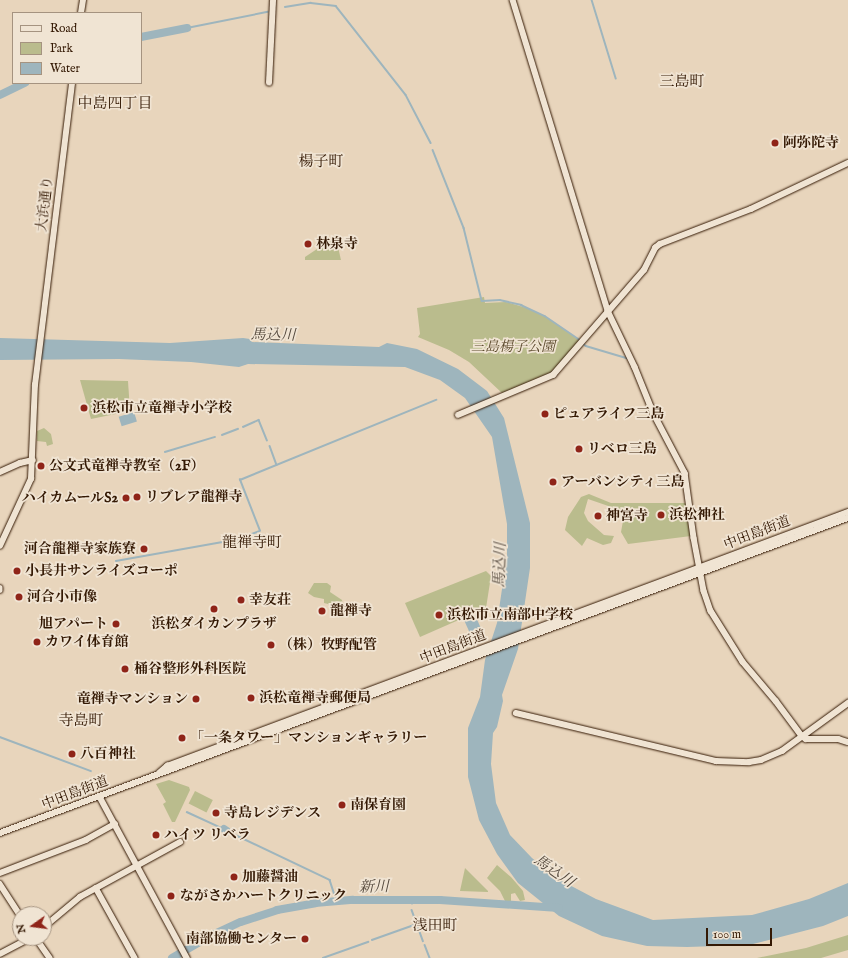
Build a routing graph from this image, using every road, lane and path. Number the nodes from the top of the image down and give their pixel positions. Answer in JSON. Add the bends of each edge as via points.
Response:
{"nodes":[{"id":1,"x":83,"y":0,"type":"edge"},
{"id":2,"x":273,"y":0,"type":"edge"},
{"id":3,"x":513,"y":0,"type":"edge"},
{"id":4,"x":81,"y":12,"type":"edge"},
{"id":5,"x":269,"y":83,"type":"dead end"},
{"id":6,"x":72,"y":84,"type":"edge"},
{"id":7,"x":848,"y":163,"type":"edge"},
{"id":8,"x":608,"y":311,"type":"junction"},
{"id":9,"x":460,"y":414,"type":"dead end"},
{"id":10,"x":33,"y":460,"type":"junction"},
{"id":11,"x":0,"y":472,"type":"edge"},
{"id":12,"x":848,"y":512,"type":"edge"},
{"id":13,"x":848,"y":518,"type":"edge"},
{"id":14,"x":0,"y":546,"type":"edge"},
{"id":15,"x":700,"y":570,"type":"junction"},
{"id":16,"x":848,"y":703,"type":"edge"},
{"id":17,"x":516,"y":713,"type":"dead end"},
{"id":18,"x":802,"y":736,"type":"junction"},
{"id":19,"x":848,"y":742,"type":"edge"},
{"id":20,"x":100,"y":797,"type":"junction"},
{"id":21,"x":115,"y":824,"type":"junction"},
{"id":22,"x":0,"y":833,"type":"edge"},
{"id":23,"x":180,"y":842,"type":"dead end"},
{"id":24,"x":137,"y":865,"type":"junction"},
{"id":25,"x":0,"y":873,"type":"edge"},
{"id":26,"x":0,"y":884,"type":"edge"},
{"id":27,"x":96,"y":888,"type":"junction"},
{"id":28,"x":14,"y":906,"type":"edge"},
{"id":29,"x":52,"y":920,"type":"edge"},
{"id":30,"x":15,"y":946,"type":"edge"},
{"id":31,"x":42,"y":946,"type":"edge"},
{"id":32,"x":0,"y":954,"type":"edge"},
{"id":33,"x":187,"y":957,"type":"edge"},
{"id":34,"x":50,"y":958,"type":"edge"},
{"id":35,"x":135,"y":958,"type":"edge"}],
"edges":[{"from":1,"to":4,"type":"street"},
{"from":2,"to":5,"type":"street"},
{"from":3,"to":8,"type":"street"},
{"from":6,"to":10,"type":"street","name":"大浜通り","via":[[33,402]]},
{"from":7,"to":8,"type":"street","via":[[751,209],[660,244],[655,248],[644,270]]},
{"from":8,"to":9,"type":"street","via":[[553,376]]},
{"from":8,"to":15,"type":"street","via":[[654,414],[685,473]]},
{"from":10,"to":11,"type":"street","via":[[20,462]]},
{"from":10,"to":14,"type":"street","via":[[30,482]]},
{"from":12,"to":15,"type":"street","name":"中田島街道"},
{"from":13,"to":15,"type":"street","name":"中田島街道"},
{"from":15,"to":18,"type":"street","via":[[707,602],[725,635],[743,662]]},
{"from":15,"to":20,"type":"street","name":"中田島街道","via":[[168,766],[159,773]]},
{"from":16,"to":18,"type":"street"},
{"from":17,"to":18,"type":"street","via":[[719,761],[761,760],[782,752]]},
{"from":18,"to":19,"type":"street","via":[[806,739],[838,739]]},
{"from":20,"to":21,"type":"street"},
{"from":20,"to":22,"type":"street","name":"中田島街道"},
{"from":21,"to":24,"type":"street"},
{"from":21,"to":25,"type":"street","via":[[73,846]]},
{"from":23,"to":24,"type":"street"},
{"from":24,"to":27,"type":"street"},
{"from":24,"to":33,"type":"street"},
{"from":26,"to":28,"type":"street"},
{"from":27,"to":29,"type":"street","via":[[76,900]]},
{"from":27,"to":35,"type":"street"},
{"from":30,"to":32,"type":"street"},
{"from":31,"to":34,"type":"street"}]}
